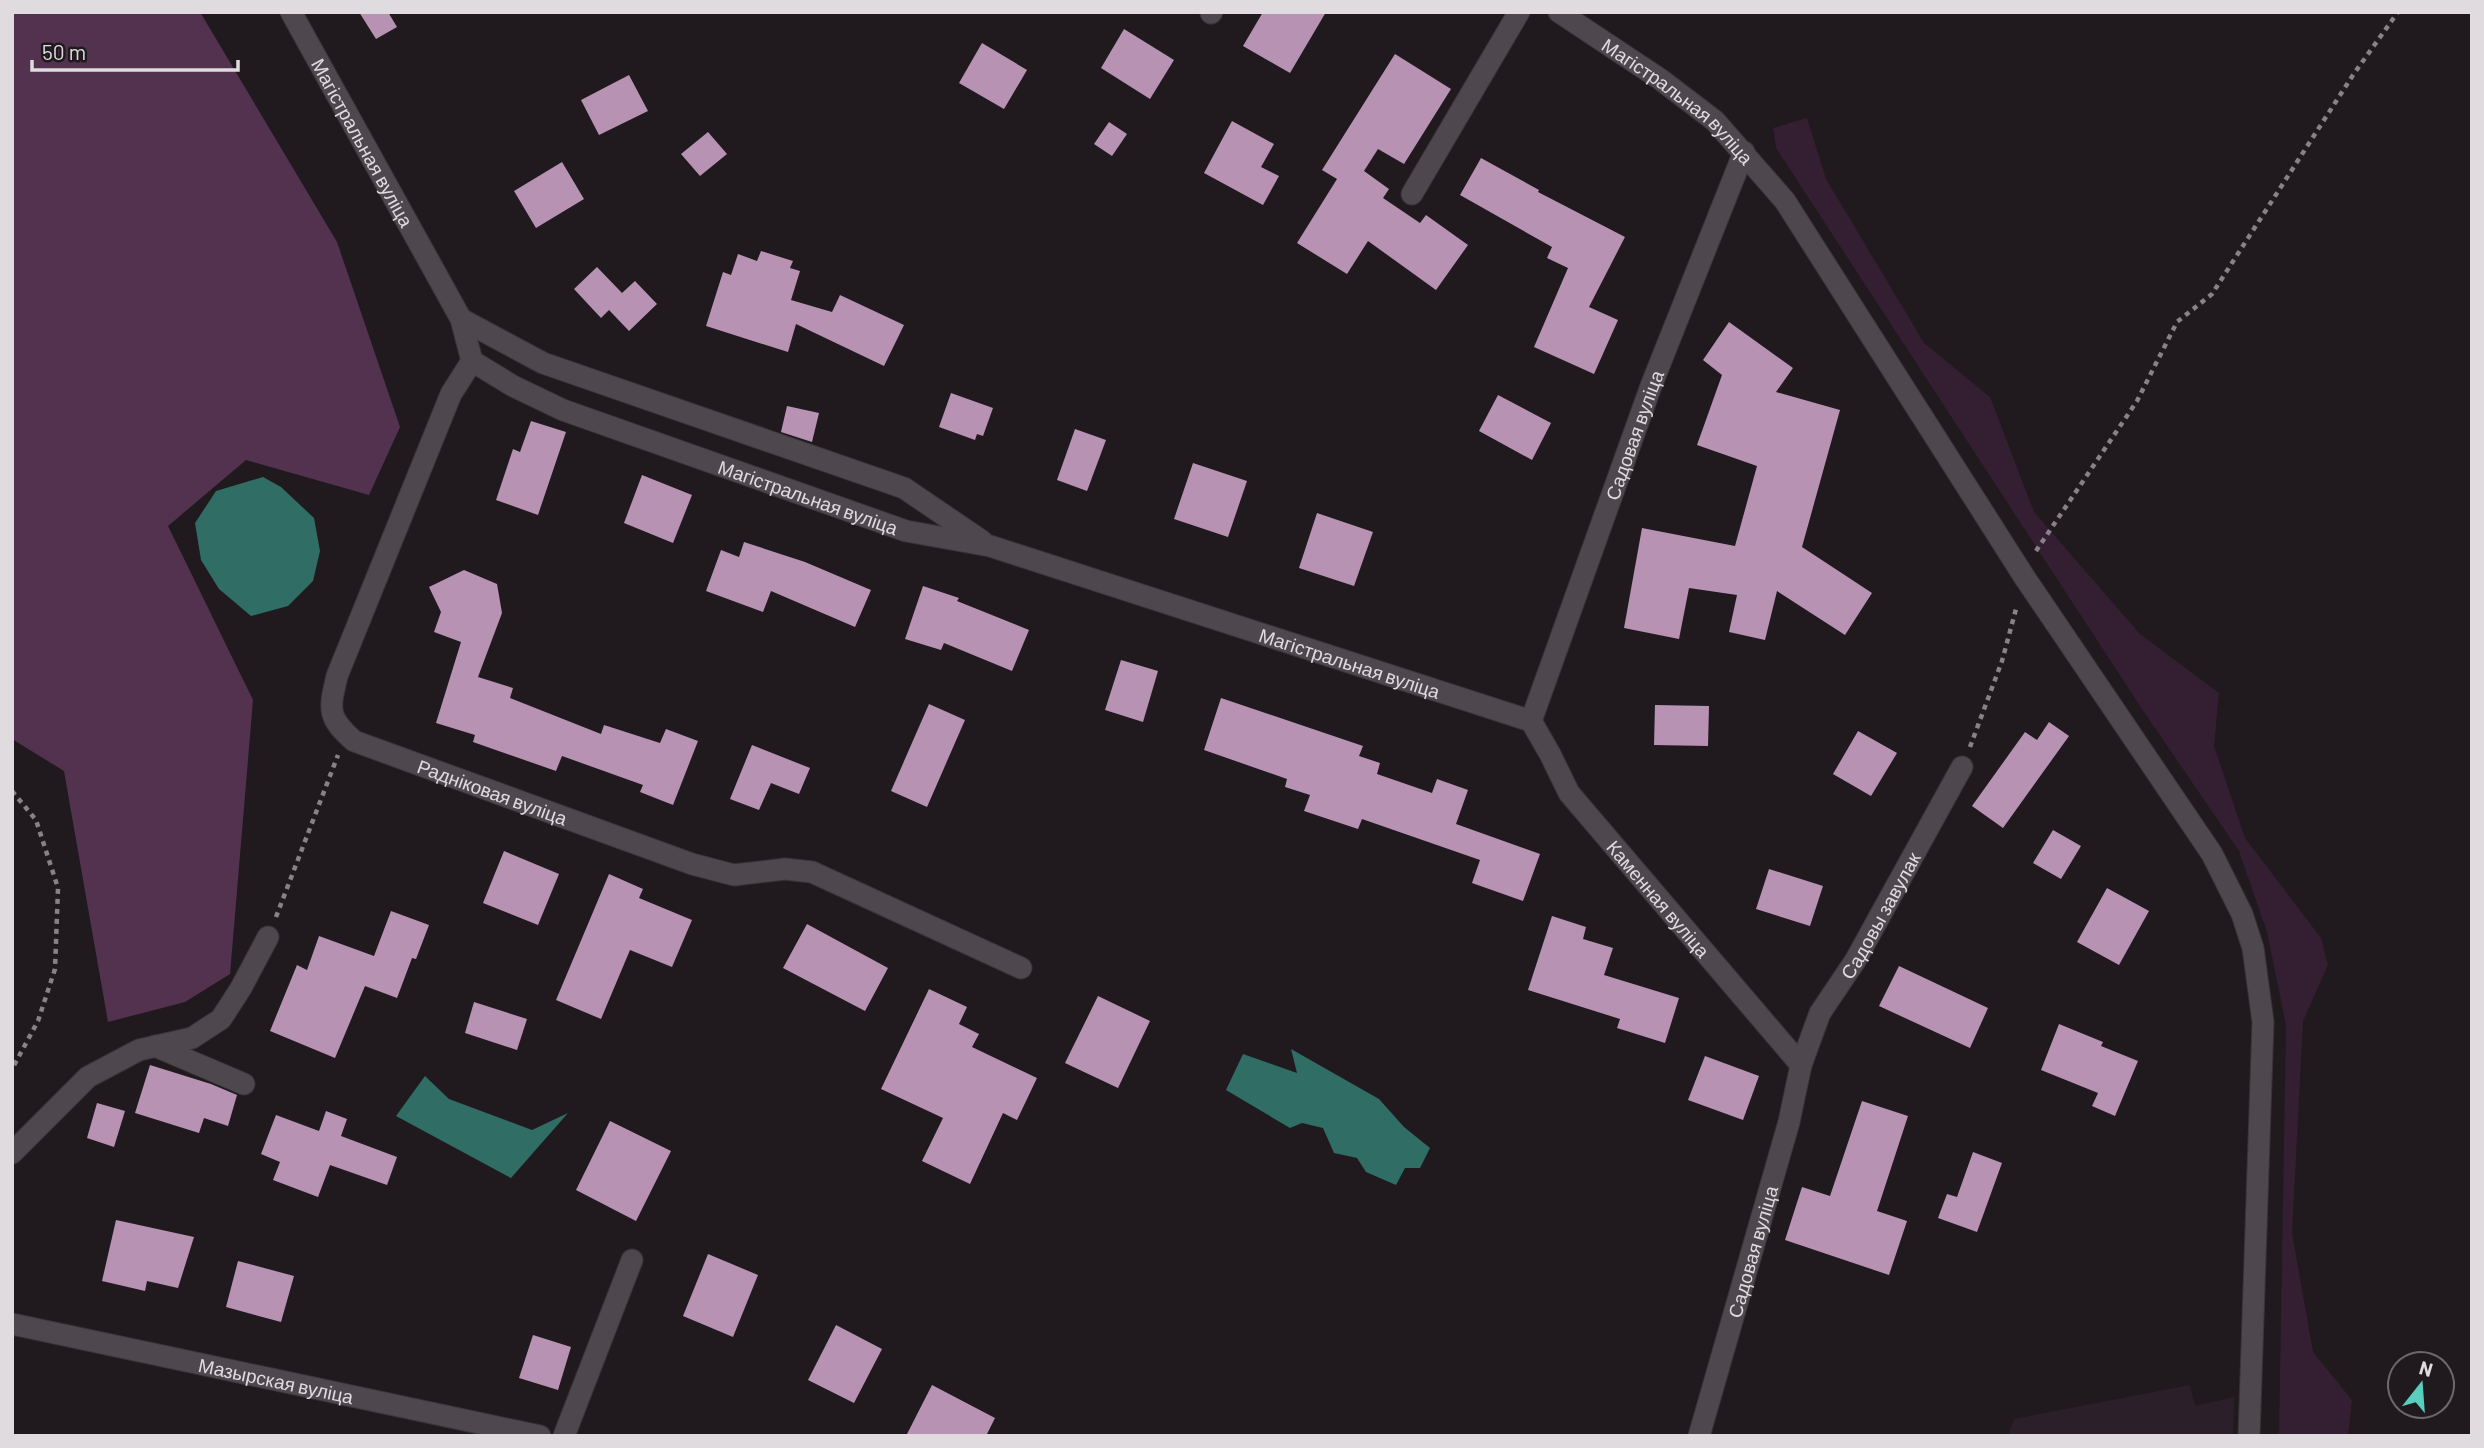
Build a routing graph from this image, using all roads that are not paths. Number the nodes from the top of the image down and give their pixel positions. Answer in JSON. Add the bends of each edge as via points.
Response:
{"nodes":[{"id":1,"x":291,"y":12,"type":"edge"},
{"id":2,"x":1519,"y":12,"type":"edge"},
{"id":3,"x":1559,"y":12,"type":"edge"},
{"id":4,"x":1744,"y":152,"type":"junction"},
{"id":5,"x":1412,"y":194,"type":"dead end"},
{"id":6,"x":461,"y":319,"type":"junction"},
{"id":7,"x":472,"y":361,"type":"junction"},
{"id":8,"x":990,"y":546,"type":"junction"},
{"id":9,"x":1531,"y":721,"type":"junction"},
{"id":10,"x":1962,"y":767,"type":"road end"},
{"id":11,"x":268,"y":937,"type":"road end"},
{"id":12,"x":1021,"y":968,"type":"dead end"},
{"id":13,"x":155,"y":1046,"type":"junction"},
{"id":14,"x":1801,"y":1065,"type":"junction"},
{"id":15,"x":244,"y":1084,"type":"dead end"},
{"id":16,"x":12,"y":1153,"type":"edge"},
{"id":17,"x":632,"y":1260,"type":"dead end"},
{"id":18,"x":12,"y":1324,"type":"edge"},
{"id":19,"x":540,"y":1436,"type":"edge"},
{"id":20,"x":564,"y":1436,"type":"edge"},
{"id":21,"x":1699,"y":1436,"type":"edge"},
{"id":22,"x":2249,"y":1436,"type":"edge"}],
"edges":[{"from":1,"to":6,"type":"street","name":"Магістральная вуліца"},
{"from":2,"to":5,"type":"street"},
{"from":3,"to":4,"type":"street","name":"Магістральная вуліца","via":[[1660,79],[1715,121]]},
{"from":4,"to":9,"type":"street","name":"Садовая вуліца","via":[[1651,386]]},
{"from":4,"to":22,"type":"street","name":"Магістральная вуліца","via":[[1785,201],[2025,578],[2211,854],[2242,914],[2253,948],[2263,1022]]},
{"from":6,"to":7,"type":"street","name":"Магістральная вуліца"},
{"from":6,"to":8,"type":"street","via":[[543,363],[904,488]]},
{"from":7,"to":8,"type":"street","name":"Магістральная вуліца","via":[[575,415],[906,531]]},
{"from":7,"to":12,"type":"street","name":"Радніковая вуліца","via":[[451,394],[337,676],[329,707],[334,723],[354,741],[692,864],[734,875],[785,869],[812,872]]},
{"from":8,"to":9,"type":"street","name":"Магістральная вуліца"},
{"from":9,"to":14,"type":"street","name":"Каменная вуліца","via":[[1569,793]]},
{"from":10,"to":14,"type":"street","name":"Садовы завулак","via":[[1855,961],[1820,1013]]},
{"from":11,"to":13,"type":"street","via":[[221,1019],[192,1038]]},
{"from":13,"to":15,"type":"street"},
{"from":13,"to":16,"type":"street","via":[[88,1077]]},
{"from":14,"to":21,"type":"street","name":"Садовая вуліца","via":[[1789,1122]]},
{"from":17,"to":20,"type":"street"},
{"from":18,"to":19,"type":"street","name":"Мазырская вуліца"}]}
